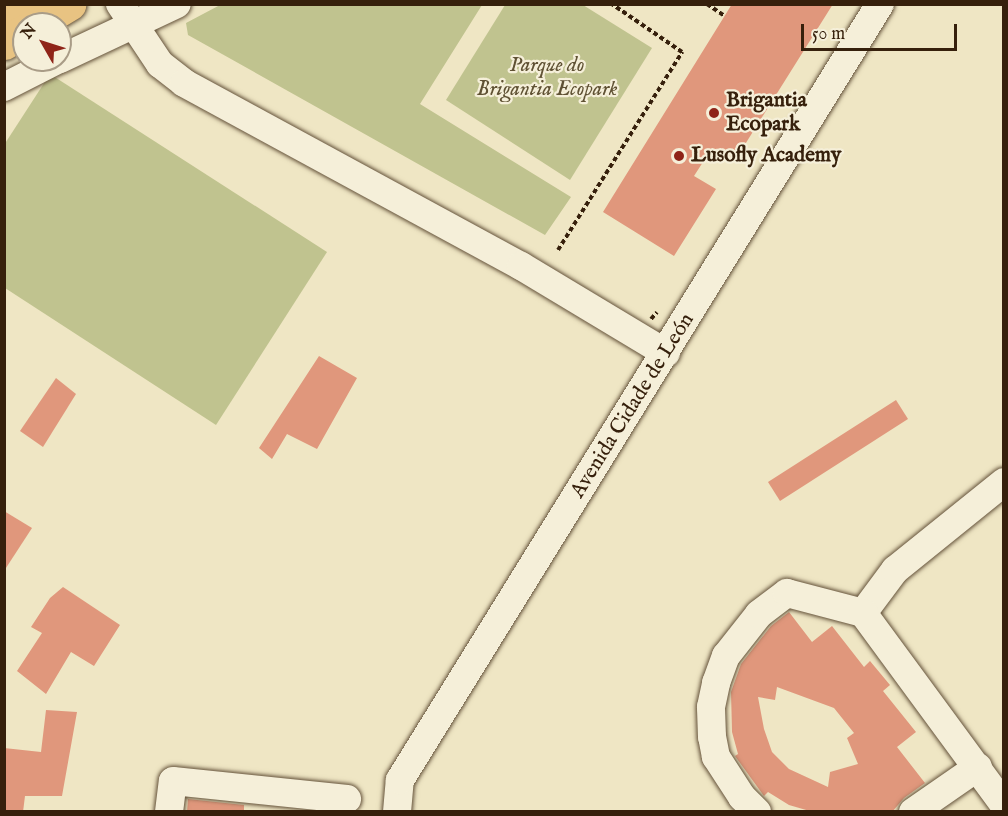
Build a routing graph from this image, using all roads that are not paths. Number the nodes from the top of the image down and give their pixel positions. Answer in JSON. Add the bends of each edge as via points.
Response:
{"nodes":[{"id":1,"x":23,"y":4,"type":"edge"},
{"id":2,"x":69,"y":4,"type":"edge"},
{"id":3,"x":177,"y":4,"type":"edge"},
{"id":4,"x":880,"y":4,"type":"edge"},
{"id":5,"x":56,"y":12,"type":"edge"},
{"id":6,"x":126,"y":14,"type":"edge"},
{"id":7,"x":4,"y":17,"type":"edge"},
{"id":8,"x":72,"y":50,"type":"edge"},
{"id":9,"x":33,"y":72,"type":"edge"},
{"id":10,"x":4,"y":87,"type":"edge"},
{"id":11,"x":666,"y":353,"type":"junction"},
{"id":12,"x":1004,"y":482,"type":"edge"},
{"id":13,"x":863,"y":613,"type":"junction"},
{"id":14,"x":978,"y":766,"type":"junction"},
{"id":15,"x":347,"y":799,"type":"dead end"},
{"id":16,"x":1004,"y":804,"type":"edge"},
{"id":17,"x":169,"y":812,"type":"edge"},
{"id":18,"x":397,"y":812,"type":"edge"},
{"id":19,"x":757,"y":812,"type":"edge"},
{"id":20,"x":913,"y":812,"type":"edge"}],
"edges":[{"from":1,"to":7,"type":"highway"},
{"from":2,"to":5,"type":"highway"},
{"from":3,"to":6,"type":"street"},
{"from":4,"to":11,"type":"street","name":"Avenida Cidade de León"},
{"from":6,"to":8,"type":"street"},
{"from":6,"to":11,"type":"street","via":[[160,64],[184,82],[521,266]]},
{"from":9,"to":10,"type":"street"},
{"from":11,"to":18,"type":"street","name":"Avenida Cidade de León","via":[[400,780]]},
{"from":12,"to":13,"type":"street","via":[[895,570]]},
{"from":13,"to":14,"type":"street"},
{"from":13,"to":19,"type":"street","via":[[787,593],[759,614],[726,656],[711,707],[712,737],[726,776]]},
{"from":14,"to":16,"type":"street"},
{"from":14,"to":20,"type":"street"},
{"from":15,"to":17,"type":"street","via":[[173,781]]}]}
